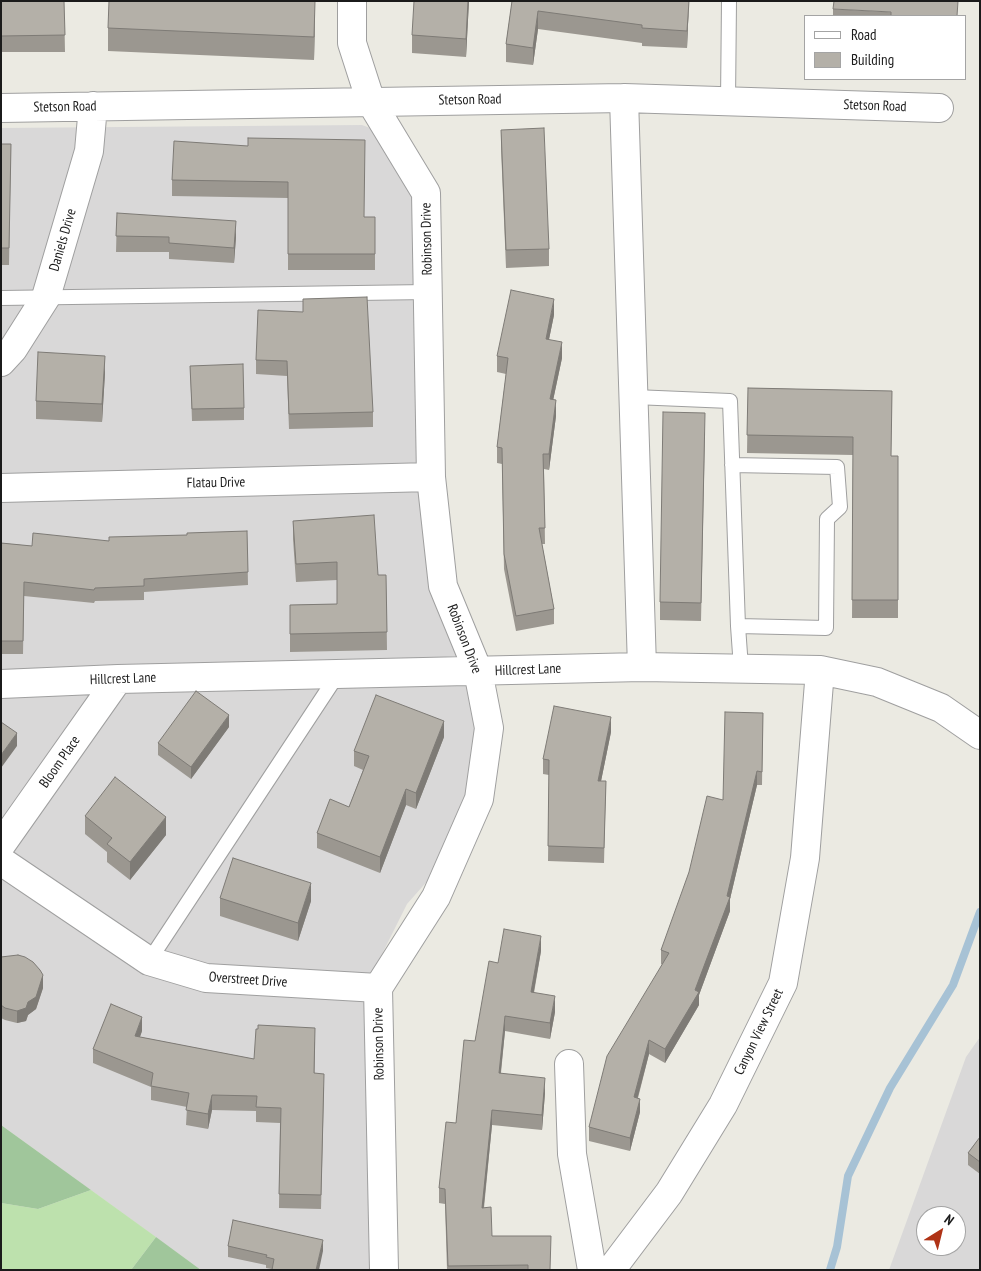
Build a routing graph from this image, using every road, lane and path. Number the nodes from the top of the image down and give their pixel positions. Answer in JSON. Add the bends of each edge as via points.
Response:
{"nodes":[{"id":1,"x":352,"y":1,"type":"edge"},
{"id":2,"x":729,"y":1,"type":"edge"},
{"id":3,"x":624,"y":98,"type":"junction"},
{"id":4,"x":728,"y":101,"type":"junction"},
{"id":5,"x":371,"y":102,"type":"junction"},
{"id":6,"x":92,"y":106,"type":"junction"},
{"id":7,"x":1,"y":108,"type":"edge"},
{"id":8,"x":939,"y":108,"type":"dead end"},
{"id":9,"x":428,"y":292,"type":"junction"},
{"id":10,"x":46,"y":297,"type":"junction"},
{"id":11,"x":1,"y":298,"type":"edge"},
{"id":12,"x":1,"y":362,"type":"edge"},
{"id":13,"x":634,"y":397,"type":"junction"},
{"id":14,"x":732,"y":465,"type":"junction"},
{"id":15,"x":431,"y":478,"type":"junction"},
{"id":16,"x":1,"y":488,"type":"edge"},
{"id":17,"x":738,"y":626,"type":"junction"},
{"id":18,"x":642,"y":666,"type":"junction"},
{"id":19,"x":741,"y":668,"type":"junction"},
{"id":20,"x":820,"y":670,"type":"junction"},
{"id":21,"x":478,"y":671,"type":"junction"},
{"id":22,"x":338,"y":674,"type":"junction"},
{"id":23,"x":118,"y":679,"type":"junction"},
{"id":24,"x":1,"y":684,"type":"edge"},
{"id":25,"x":980,"y":735,"type":"edge"},
{"id":26,"x":1,"y":845,"type":"edge"},
{"id":27,"x":1,"y":861,"type":"edge"},
{"id":28,"x":149,"y":961,"type":"junction"},
{"id":29,"x":378,"y":988,"type":"junction"},
{"id":30,"x":569,"y":1064,"type":"dead end"},
{"id":31,"x":384,"y":1270,"type":"edge"},
{"id":32,"x":592,"y":1270,"type":"edge"},
{"id":33,"x":611,"y":1270,"type":"edge"}],
"edges":[{"from":1,"to":5,"type":"street","name":"Robinson Drive","via":[[352,43]]},
{"from":2,"to":4,"type":"lane"},
{"from":3,"to":4,"type":"street","name":"Stetson Road"},
{"from":3,"to":5,"type":"street","name":"Stetson Road"},
{"from":3,"to":13,"type":"street"},
{"from":4,"to":8,"type":"street","name":"Stetson Road"},
{"from":5,"to":6,"type":"street","name":"Stetson Road"},
{"from":5,"to":9,"type":"street","name":"Robinson Drive","via":[[426,192]]},
{"from":6,"to":7,"type":"street","name":"Stetson Road"},
{"from":6,"to":10,"type":"street","name":"Daniels Drive","via":[[89,151]]},
{"from":9,"to":10,"type":"lane"},
{"from":9,"to":15,"type":"street","name":"Robinson Drive"},
{"from":10,"to":11,"type":"lane"},
{"from":10,"to":12,"type":"street","name":"Daniels Drive"},
{"from":13,"to":14,"type":"lane","via":[[730,401]]},
{"from":13,"to":18,"type":"street"},
{"from":14,"to":17,"type":"lane"},
{"from":14,"to":17,"type":"lane","via":[[837,467],[840,507],[827,519],[826,628]]},
{"from":15,"to":16,"type":"street","name":"Flatau Drive"},
{"from":15,"to":21,"type":"street","name":"Robinson Drive","via":[[443,586]]},
{"from":17,"to":19,"type":"lane"},
{"from":18,"to":19,"type":"street","name":"Hillcrest Lane"},
{"from":18,"to":21,"type":"street","name":"Hillcrest Lane"},
{"from":19,"to":20,"type":"street","name":"Hillcrest Lane"},
{"from":20,"to":25,"type":"street","name":"Hillcrest Lane","via":[[877,682],[941,708]]},
{"from":20,"to":33,"type":"street","name":"Canyon View Street","via":[[805,858],[783,983],[723,1105],[669,1193]]},
{"from":21,"to":22,"type":"street","name":"Hillcrest Lane"},
{"from":21,"to":29,"type":"street","name":"Robinson Drive","via":[[489,728],[479,799],[436,897]]},
{"from":22,"to":23,"type":"street","name":"Hillcrest Lane"},
{"from":22,"to":28,"type":"lane"},
{"from":23,"to":24,"type":"street","name":"Hillcrest Lane"},
{"from":23,"to":26,"type":"street","name":"Bloom Place"},
{"from":27,"to":28,"type":"street","name":"Overstreet Drive"},
{"from":28,"to":29,"type":"street","name":"Overstreet Drive","via":[[206,978]]},
{"from":29,"to":31,"type":"street","name":"Robinson Drive"},
{"from":30,"to":32,"type":"street","via":[[572,1154]]}]}
